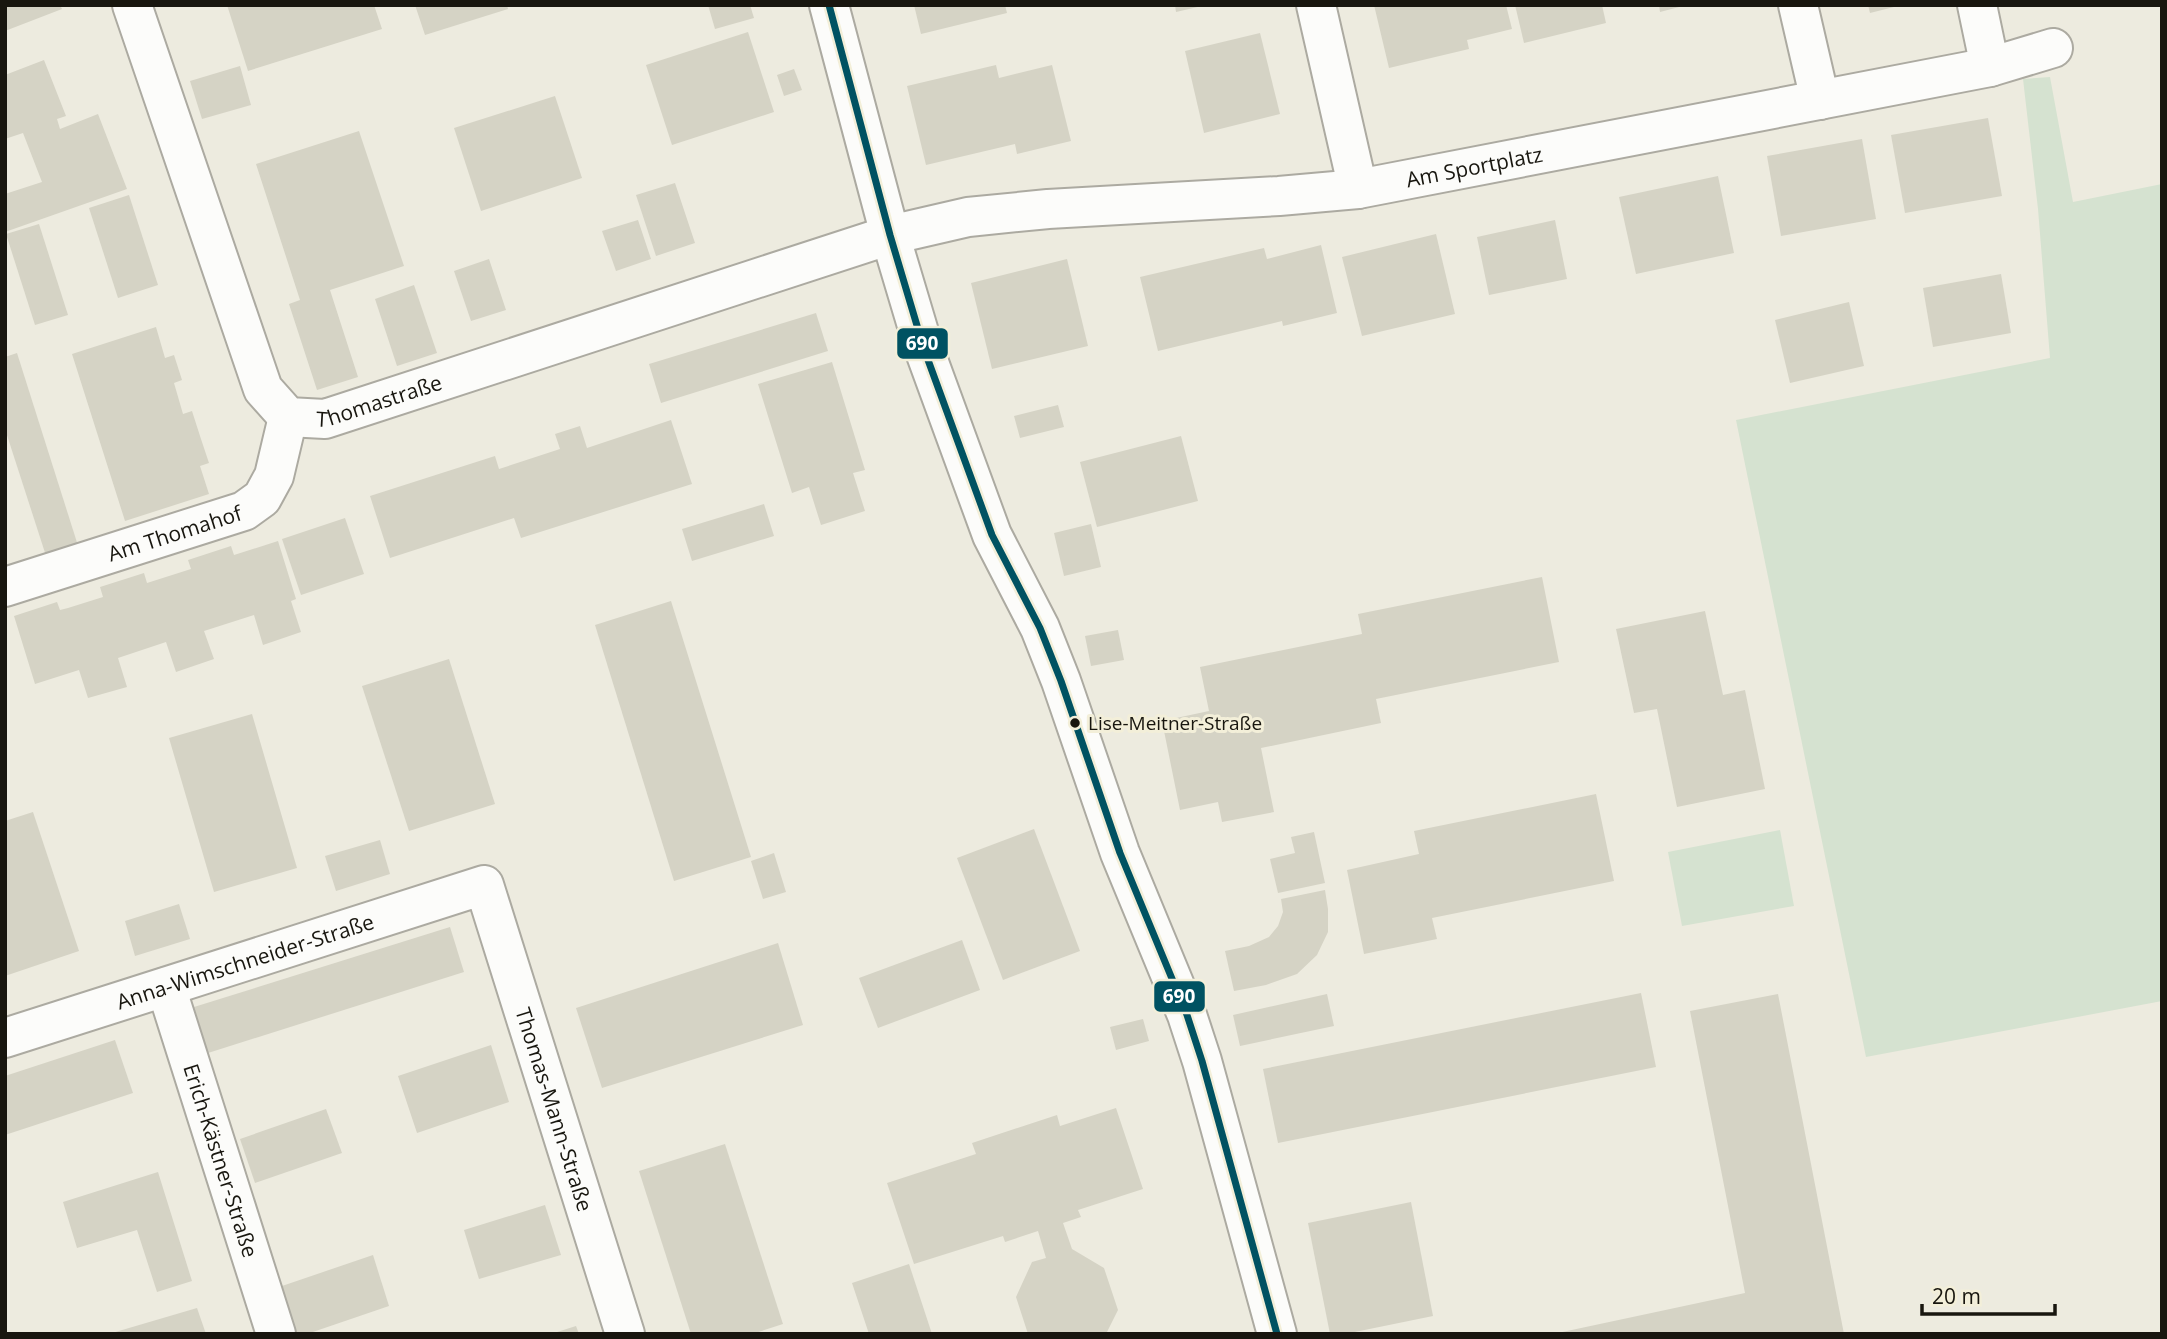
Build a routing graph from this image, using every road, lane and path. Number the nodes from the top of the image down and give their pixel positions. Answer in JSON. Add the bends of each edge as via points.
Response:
{"nodes":[{"id":1,"x":132,"y":5,"type":"edge"},
{"id":2,"x":829,"y":5,"type":"edge"},
{"id":3,"x":1316,"y":5,"type":"edge"},
{"id":4,"x":1798,"y":5,"type":"edge"},
{"id":5,"x":1977,"y":5,"type":"edge"},
{"id":6,"x":2053,"y":48,"type":"dead end"},
{"id":7,"x":1990,"y":67,"type":"junction"},
{"id":8,"x":1820,"y":100,"type":"junction"},
{"id":9,"x":1358,"y":189,"type":"junction"},
{"id":10,"x":890,"y":235,"type":"junction"},
{"id":11,"x":288,"y":417,"type":"junction"},
{"id":12,"x":5,"y":587,"type":"edge"},
{"id":13,"x":484,"y":885,"type":"joint"},
{"id":14,"x":166,"y":987,"type":"junction"},
{"id":15,"x":5,"y":1038,"type":"edge"},
{"id":16,"x":276,"y":1334,"type":"edge"},
{"id":17,"x":625,"y":1334,"type":"edge"},
{"id":18,"x":1278,"y":1334,"type":"edge"}],
"edges":[{"from":1,"to":11,"type":"street","name":"Thomastraße","via":[[263,389]]},
{"from":2,"to":10,"type":"street"},
{"from":3,"to":9,"type":"street"},
{"from":4,"to":8,"type":"street"},
{"from":5,"to":7,"type":"street"},
{"from":6,"to":7,"type":"street","name":"Am Sportplatz"},
{"from":7,"to":8,"type":"street","name":"Am Sportplatz"},
{"from":8,"to":9,"type":"street","name":"Am Sportplatz"},
{"from":9,"to":10,"type":"street","name":"Am Sportplatz","via":[[1048,209],[968,217]]},
{"from":10,"to":11,"type":"street","name":"Thomastraße","via":[[325,419]]},
{"from":10,"to":18,"type":"street","via":[[924,349],[992,535],[1044,638],[1120,853],[1187,1015]]},
{"from":11,"to":12,"type":"street","name":"Am Thomahof","via":[[274,476],[262,498],[244,511]]},
{"from":13,"to":14,"type":"street","name":"Anna-Wimschneider-Straße"},
{"from":13,"to":17,"type":"street","name":"Thomas-Mann-Straße"},
{"from":14,"to":15,"type":"street","name":"Anna-Wimschneider-Straße"},
{"from":14,"to":16,"type":"street","name":"Erich-Kästner-Straße"}]}
